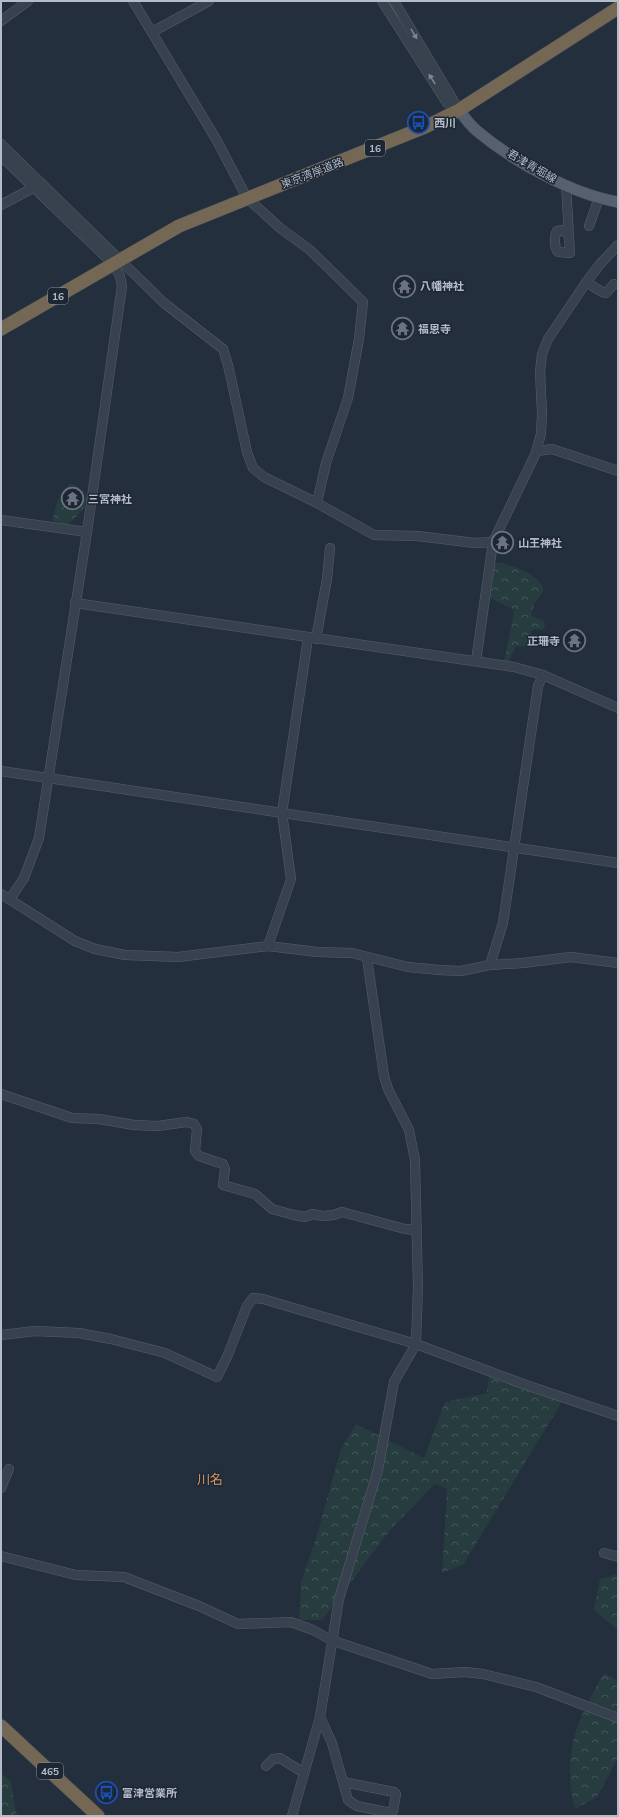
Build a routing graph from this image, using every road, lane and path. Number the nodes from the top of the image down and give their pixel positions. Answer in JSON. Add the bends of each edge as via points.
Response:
{"nodes":[{"id":1,"x":28,"y":1,"type":"edge"},
{"id":2,"x":133,"y":1,"type":"edge"},
{"id":3,"x":209,"y":1,"type":"edge"},
{"id":4,"x":382,"y":1,"type":"edge"},
{"id":5,"x":394,"y":1,"type":"edge"},
{"id":6,"x":618,"y":8,"type":"edge"},
{"id":7,"x":1,"y":21,"type":"edge"},
{"id":8,"x":152,"y":32,"type":"junction"},
{"id":9,"x":459,"y":110,"type":"junction"},
{"id":10,"x":1,"y":144,"type":"edge"},
{"id":11,"x":1,"y":156,"type":"edge"},
{"id":12,"x":566,"y":185,"type":"junction"},
{"id":13,"x":34,"y":188,"type":"junction"},
{"id":14,"x":247,"y":198,"type":"junction"},
{"id":15,"x":599,"y":198,"type":"junction"},
{"id":16,"x":618,"y":202,"type":"edge"},
{"id":17,"x":1,"y":206,"type":"edge"},
{"id":18,"x":588,"y":221,"type":"dead end"},
{"id":19,"x":569,"y":234,"type":"dead end"},
{"id":20,"x":618,"y":245,"type":"edge"},
{"id":21,"x":117,"y":262,"type":"junction"},
{"id":22,"x":586,"y":282,"type":"junction"},
{"id":23,"x":614,"y":284,"type":"dead end"},
{"id":24,"x":1,"y":329,"type":"edge"},
{"id":25,"x":537,"y":451,"type":"junction"},
{"id":26,"x":618,"y":471,"type":"edge"},
{"id":27,"x":316,"y":503,"type":"junction"},
{"id":28,"x":1,"y":520,"type":"edge"},
{"id":29,"x":87,"y":532,"type":"junction"},
{"id":30,"x":493,"y":542,"type":"junction"},
{"id":31,"x":330,"y":548,"type":"dead end"},
{"id":32,"x":75,"y":602,"type":"junction"},
{"id":33,"x":312,"y":639,"type":"junction"},
{"id":34,"x":476,"y":661,"type":"junction"},
{"id":35,"x":543,"y":675,"type":"junction"},
{"id":36,"x":618,"y":708,"type":"edge"},
{"id":37,"x":1,"y":771,"type":"edge"},
{"id":38,"x":50,"y":778,"type":"junction"},
{"id":39,"x":282,"y":813,"type":"junction"},
{"id":40,"x":514,"y":847,"type":"junction"},
{"id":41,"x":618,"y":864,"type":"edge"},
{"id":42,"x":1,"y":894,"type":"edge"},
{"id":43,"x":10,"y":899,"type":"junction"},
{"id":44,"x":268,"y":946,"type":"junction"},
{"id":45,"x":367,"y":958,"type":"junction"},
{"id":46,"x":618,"y":963,"type":"edge"},
{"id":47,"x":490,"y":965,"type":"junction"},
{"id":48,"x":1,"y":1094,"type":"edge"},
{"id":49,"x":416,"y":1230,"type":"junction"},
{"id":50,"x":1,"y":1335,"type":"edge"},
{"id":51,"x":416,"y":1344,"type":"junction"},
{"id":52,"x":618,"y":1416,"type":"edge"},
{"id":53,"x":9,"y":1469,"type":"dead end"},
{"id":54,"x":1,"y":1488,"type":"edge"},
{"id":55,"x":604,"y":1553,"type":"dead end"},
{"id":56,"x":1,"y":1556,"type":"edge"},
{"id":57,"x":618,"y":1557,"type":"edge"},
{"id":58,"x":331,"y":1640,"type":"junction"},
{"id":59,"x":320,"y":1717,"type":"junction"},
{"id":60,"x":618,"y":1718,"type":"edge"},
{"id":61,"x":1,"y":1726,"type":"edge"},
{"id":62,"x":266,"y":1766,"type":"dead end"},
{"id":63,"x":304,"y":1773,"type":"junction"},
{"id":64,"x":343,"y":1782,"type":"junction"},
{"id":65,"x":98,"y":1816,"type":"edge"},
{"id":66,"x":292,"y":1816,"type":"edge"}],
"edges":[{"from":1,"to":7,"type":"street"},
{"from":2,"to":8,"type":"street"},
{"from":3,"to":8,"type":"street"},
{"from":9,"to":4,"type":"street","one_way":true,"via":[[447,103]]},
{"from":5,"to":9,"type":"street","one_way":true},
{"from":6,"to":9,"type":"highway","name":"東京湾岸道路","number":"16"},
{"from":8,"to":14,"type":"street","via":[[216,139]]},
{"from":9,"to":12,"type":"main road","name":"君津青堀線","via":[[476,130],[497,146]]},
{"from":9,"to":14,"type":"highway","name":"東京湾岸道路","number":"16","via":[[418,130]]},
{"from":10,"to":21,"type":"street"},
{"from":11,"to":13,"type":"street"},
{"from":12,"to":15,"type":"main road","name":"君津青堀線"},
{"from":12,"to":19,"type":"street"},
{"from":13,"to":17,"type":"street"},
{"from":13,"to":21,"type":"street"},
{"from":14,"to":21,"type":"highway","name":"東京湾岸道路","number":"16","via":[[179,226]]},
{"from":14,"to":27,"type":"street","via":[[280,228],[310,250],[363,302],[360,340],[348,398],[326,463]]},
{"from":15,"to":16,"type":"main road","name":"君津青堀線"},
{"from":15,"to":18,"type":"street"},
{"from":20,"to":22,"type":"street"},
{"from":21,"to":24,"type":"highway","name":"東京湾岸道路","number":"16"},
{"from":21,"to":27,"type":"street","via":[[223,349],[253,468],[264,477]]},
{"from":21,"to":29,"type":"street","via":[[122,286],[120,310]]},
{"from":22,"to":23,"type":"street","via":[[606,293]]},
{"from":22,"to":25,"type":"street","via":[[548,339],[542,354],[541,434]]},
{"from":25,"to":26,"type":"street","via":[[552,449]]},
{"from":25,"to":30,"type":"street"},
{"from":27,"to":30,"type":"street","via":[[374,535],[417,536],[475,543]]},
{"from":28,"to":29,"type":"street"},
{"from":29,"to":32,"type":"street"},
{"from":30,"to":34,"type":"street"},
{"from":31,"to":33,"type":"street","via":[[326,579]]},
{"from":32,"to":33,"type":"street"},
{"from":32,"to":38,"type":"street"},
{"from":33,"to":34,"type":"street"},
{"from":33,"to":39,"type":"street"},
{"from":34,"to":35,"type":"street"},
{"from":35,"to":36,"type":"street"},
{"from":35,"to":40,"type":"street","via":[[538,686]]},
{"from":37,"to":38,"type":"street"},
{"from":38,"to":39,"type":"street"},
{"from":38,"to":43,"type":"street","via":[[39,838],[24,878]]},
{"from":39,"to":40,"type":"street"},
{"from":39,"to":44,"type":"street","via":[[291,879]]},
{"from":40,"to":41,"type":"street"},
{"from":40,"to":47,"type":"street","via":[[503,923]]},
{"from":42,"to":43,"type":"street"},
{"from":43,"to":44,"type":"street","via":[[75,941],[95,949],[125,955],[178,957]]},
{"from":44,"to":45,"type":"street","via":[[352,953]]},
{"from":45,"to":47,"type":"street","via":[[408,967],[439,970],[462,971]]},
{"from":45,"to":49,"type":"street","via":[[384,1076],[409,1130],[415,1160]]},
{"from":46,"to":47,"type":"street","via":[[571,957]]},
{"from":48,"to":49,"type":"street","via":[[72,1118],[99,1119],[134,1125],[157,1126],[187,1122],[194,1124],[197,1129],[195,1151],[199,1156],[223,1164],[223,1185],[255,1194],[272,1209],[305,1217],[342,1212]]},
{"from":49,"to":51,"type":"street"},
{"from":50,"to":51,"type":"street","via":[[42,1331],[79,1333],[110,1339],[165,1353],[217,1377],[247,1306],[253,1298],[297,1308]]},
{"from":51,"to":52,"type":"street"},
{"from":51,"to":58,"type":"street","via":[[394,1382],[378,1470],[341,1592]]},
{"from":53,"to":54,"type":"street"},
{"from":55,"to":57,"type":"street"},
{"from":56,"to":58,"type":"street","via":[[76,1575],[124,1577],[238,1624],[291,1622]]},
{"from":58,"to":59,"type":"street"},
{"from":58,"to":60,"type":"street","via":[[432,1674],[483,1674],[536,1687]]},
{"from":59,"to":63,"type":"street"},
{"from":59,"to":64,"type":"street","via":[[332,1743]]},
{"from":61,"to":65,"type":"highway","number":"465"},
{"from":62,"to":63,"type":"street","via":[[273,1759],[280,1758]]},
{"from":63,"to":66,"type":"street"},
{"from":64,"to":64,"type":"street","via":[[351,1803],[364,1808],[393,1812],[396,1794],[394,1792]]}]}
